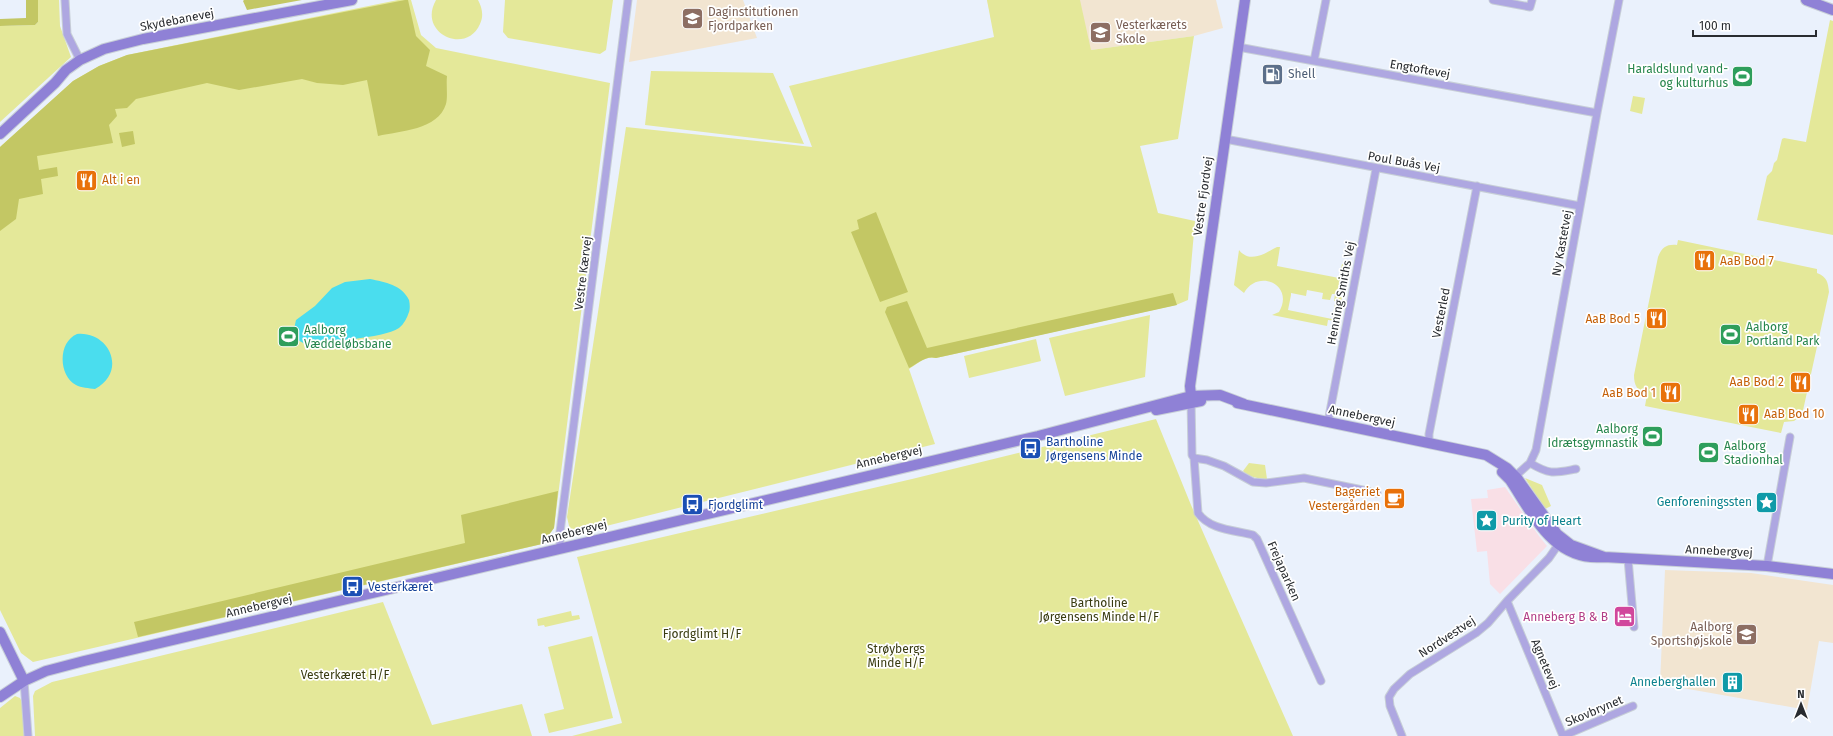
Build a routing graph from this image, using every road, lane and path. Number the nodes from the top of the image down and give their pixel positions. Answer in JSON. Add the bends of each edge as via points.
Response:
{"nodes":[{"id":1,"x":64,"y":0,"type":"edge"},
{"id":2,"x":352,"y":0,"type":"edge"},
{"id":3,"x":628,"y":0,"type":"edge"},
{"id":4,"x":1245,"y":0,"type":"edge"},
{"id":5,"x":1326,"y":0,"type":"edge"},
{"id":6,"x":1493,"y":0,"type":"edge"},
{"id":7,"x":1532,"y":0,"type":"edge"},
{"id":8,"x":1619,"y":0,"type":"edge"},
{"id":9,"x":1806,"y":0,"type":"edge"},
{"id":10,"x":1833,"y":10,"type":"edge"},
{"id":11,"x":1238,"y":47,"type":"junction"},
{"id":12,"x":80,"y":60,"type":"junction"},
{"id":13,"x":1314,"y":61,"type":"junction"},
{"id":14,"x":1597,"y":113,"type":"junction"},
{"id":15,"x":0,"y":134,"type":"edge"},
{"id":16,"x":1225,"y":139,"type":"junction"},
{"id":17,"x":1376,"y":169,"type":"junction"},
{"id":18,"x":1477,"y":186,"type":"junction"},
{"id":19,"x":1580,"y":206,"type":"junction"},
{"id":20,"x":1191,"y":399,"type":"junction"},
{"id":21,"x":1328,"y":422,"type":"junction"},
{"id":22,"x":1790,"y":437,"type":"dead end"},
{"id":23,"x":1429,"y":443,"type":"junction"},
{"id":24,"x":1194,"y":458,"type":"junction"},
{"id":25,"x":1530,"y":463,"type":"junction"},
{"id":26,"x":1576,"y":469,"type":"dead end"},
{"id":27,"x":1513,"y":478,"type":"junction"},
{"id":28,"x":1377,"y":493,"type":"dead end"},
{"id":29,"x":1558,"y":545,"type":"junction"},
{"id":30,"x":560,"y":549,"type":"junction"},
{"id":31,"x":1604,"y":558,"type":"junction"},
{"id":32,"x":1628,"y":559,"type":"junction"},
{"id":33,"x":1768,"y":566,"type":"junction"},
{"id":34,"x":1833,"y":574,"type":"edge"},
{"id":35,"x":1507,"y":601,"type":"junction"},
{"id":36,"x":1634,"y":627,"type":"dead end"},
{"id":37,"x":0,"y":632,"type":"edge"},
{"id":38,"x":24,"y":681,"type":"junction"},
{"id":39,"x":1321,"y":681,"type":"dead end"},
{"id":40,"x":0,"y":697,"type":"edge"},
{"id":41,"x":1633,"y":706,"type":"dead end"},
{"id":42,"x":1401,"y":735,"type":"edge"},
{"id":43,"x":28,"y":736,"type":"edge"},
{"id":44,"x":1563,"y":736,"type":"edge"}],
"edges":[{"from":1,"to":12,"type":"street","via":[[67,34]]},
{"from":2,"to":12,"type":"street","name":"Skydebanevej","via":[[143,39],[104,49]]},
{"from":3,"to":30,"type":"street","name":"Vestre Kærvej","via":[[560,532]]},
{"from":4,"to":11,"type":"street","name":"Vestre Fjordvej"},
{"from":5,"to":13,"type":"street"},
{"from":6,"to":7,"type":"street","via":[[1530,7]]},
{"from":8,"to":14,"type":"street","name":"Ny Kastetvej"},
{"from":9,"to":10,"type":"street"},
{"from":11,"to":13,"type":"street","name":"Engtoftevej"},
{"from":11,"to":16,"type":"street","name":"Vestre Fjordvej"},
{"from":12,"to":15,"type":"street","name":"Skydebanevej","via":[[66,70]]},
{"from":13,"to":14,"type":"street","name":"Engtoftevej"},
{"from":14,"to":19,"type":"street","name":"Ny Kastetvej"},
{"from":16,"to":17,"type":"street","name":"Poul Buås Vej"},
{"from":16,"to":20,"type":"street","name":"Vestre Fjordvej","via":[[1190,386]]},
{"from":17,"to":18,"type":"street","name":"Poul Buås Vej"},
{"from":17,"to":21,"type":"street","name":"Henning Smiths Vej"},
{"from":18,"to":19,"type":"street","name":"Poul Buås Vej"},
{"from":18,"to":23,"type":"street","name":"Vesterled"},
{"from":19,"to":25,"type":"street","name":"Ny Kastetvej","via":[[1536,450]]},
{"from":20,"to":21,"type":"street","name":"Annebergvej","via":[[1244,404]]},
{"from":20,"to":24,"type":"street","name":"Frejaparken"},
{"from":20,"to":30,"type":"street","name":"Annebergvej","via":[[1174,407],[1132,412]]},
{"from":21,"to":23,"type":"street","name":"Annebergvej"},
{"from":22,"to":33,"type":"street"},
{"from":23,"to":27,"type":"street","name":"Annebergvej","via":[[1494,459],[1507,468]]},
{"from":24,"to":28,"type":"street","via":[[1224,466],[1253,482],[1266,483],[1304,478]]},
{"from":24,"to":39,"type":"street","name":"Frejaparken","via":[[1198,513],[1211,525],[1253,534],[1257,539]]},
{"from":25,"to":26,"type":"street","via":[[1544,471],[1555,473]]},
{"from":25,"to":27,"type":"street","name":"Ny Kastetvej"},
{"from":27,"to":29,"type":"street","name":"Annebergvej","via":[[1546,533]]},
{"from":27,"to":31,"type":"street","name":"Annebergvej","via":[[1558,534],[1570,545]]},
{"from":29,"to":31,"type":"street","name":"Annebergvej","via":[[1579,556]]},
{"from":29,"to":35,"type":"street","name":"Nordvestvej","via":[[1549,558]]},
{"from":30,"to":38,"type":"street","name":"Annebergvej","via":[[84,661],[46,671]]},
{"from":31,"to":32,"type":"street","name":"Annebergvej"},
{"from":32,"to":33,"type":"street","name":"Annebergvej"},
{"from":32,"to":36,"type":"street"},
{"from":33,"to":34,"type":"street","name":"Annebergvej"},
{"from":35,"to":42,"type":"street","name":"Nordvestvej","via":[[1476,633],[1410,674],[1394,689],[1390,697],[1390,706]]},
{"from":35,"to":44,"type":"street","name":"Agnetevej"},
{"from":37,"to":38,"type":"street"},
{"from":38,"to":40,"type":"street","name":"Annebergvej"},
{"from":38,"to":43,"type":"street"},
{"from":41,"to":44,"type":"street","name":"Skovbrynet"}]}
